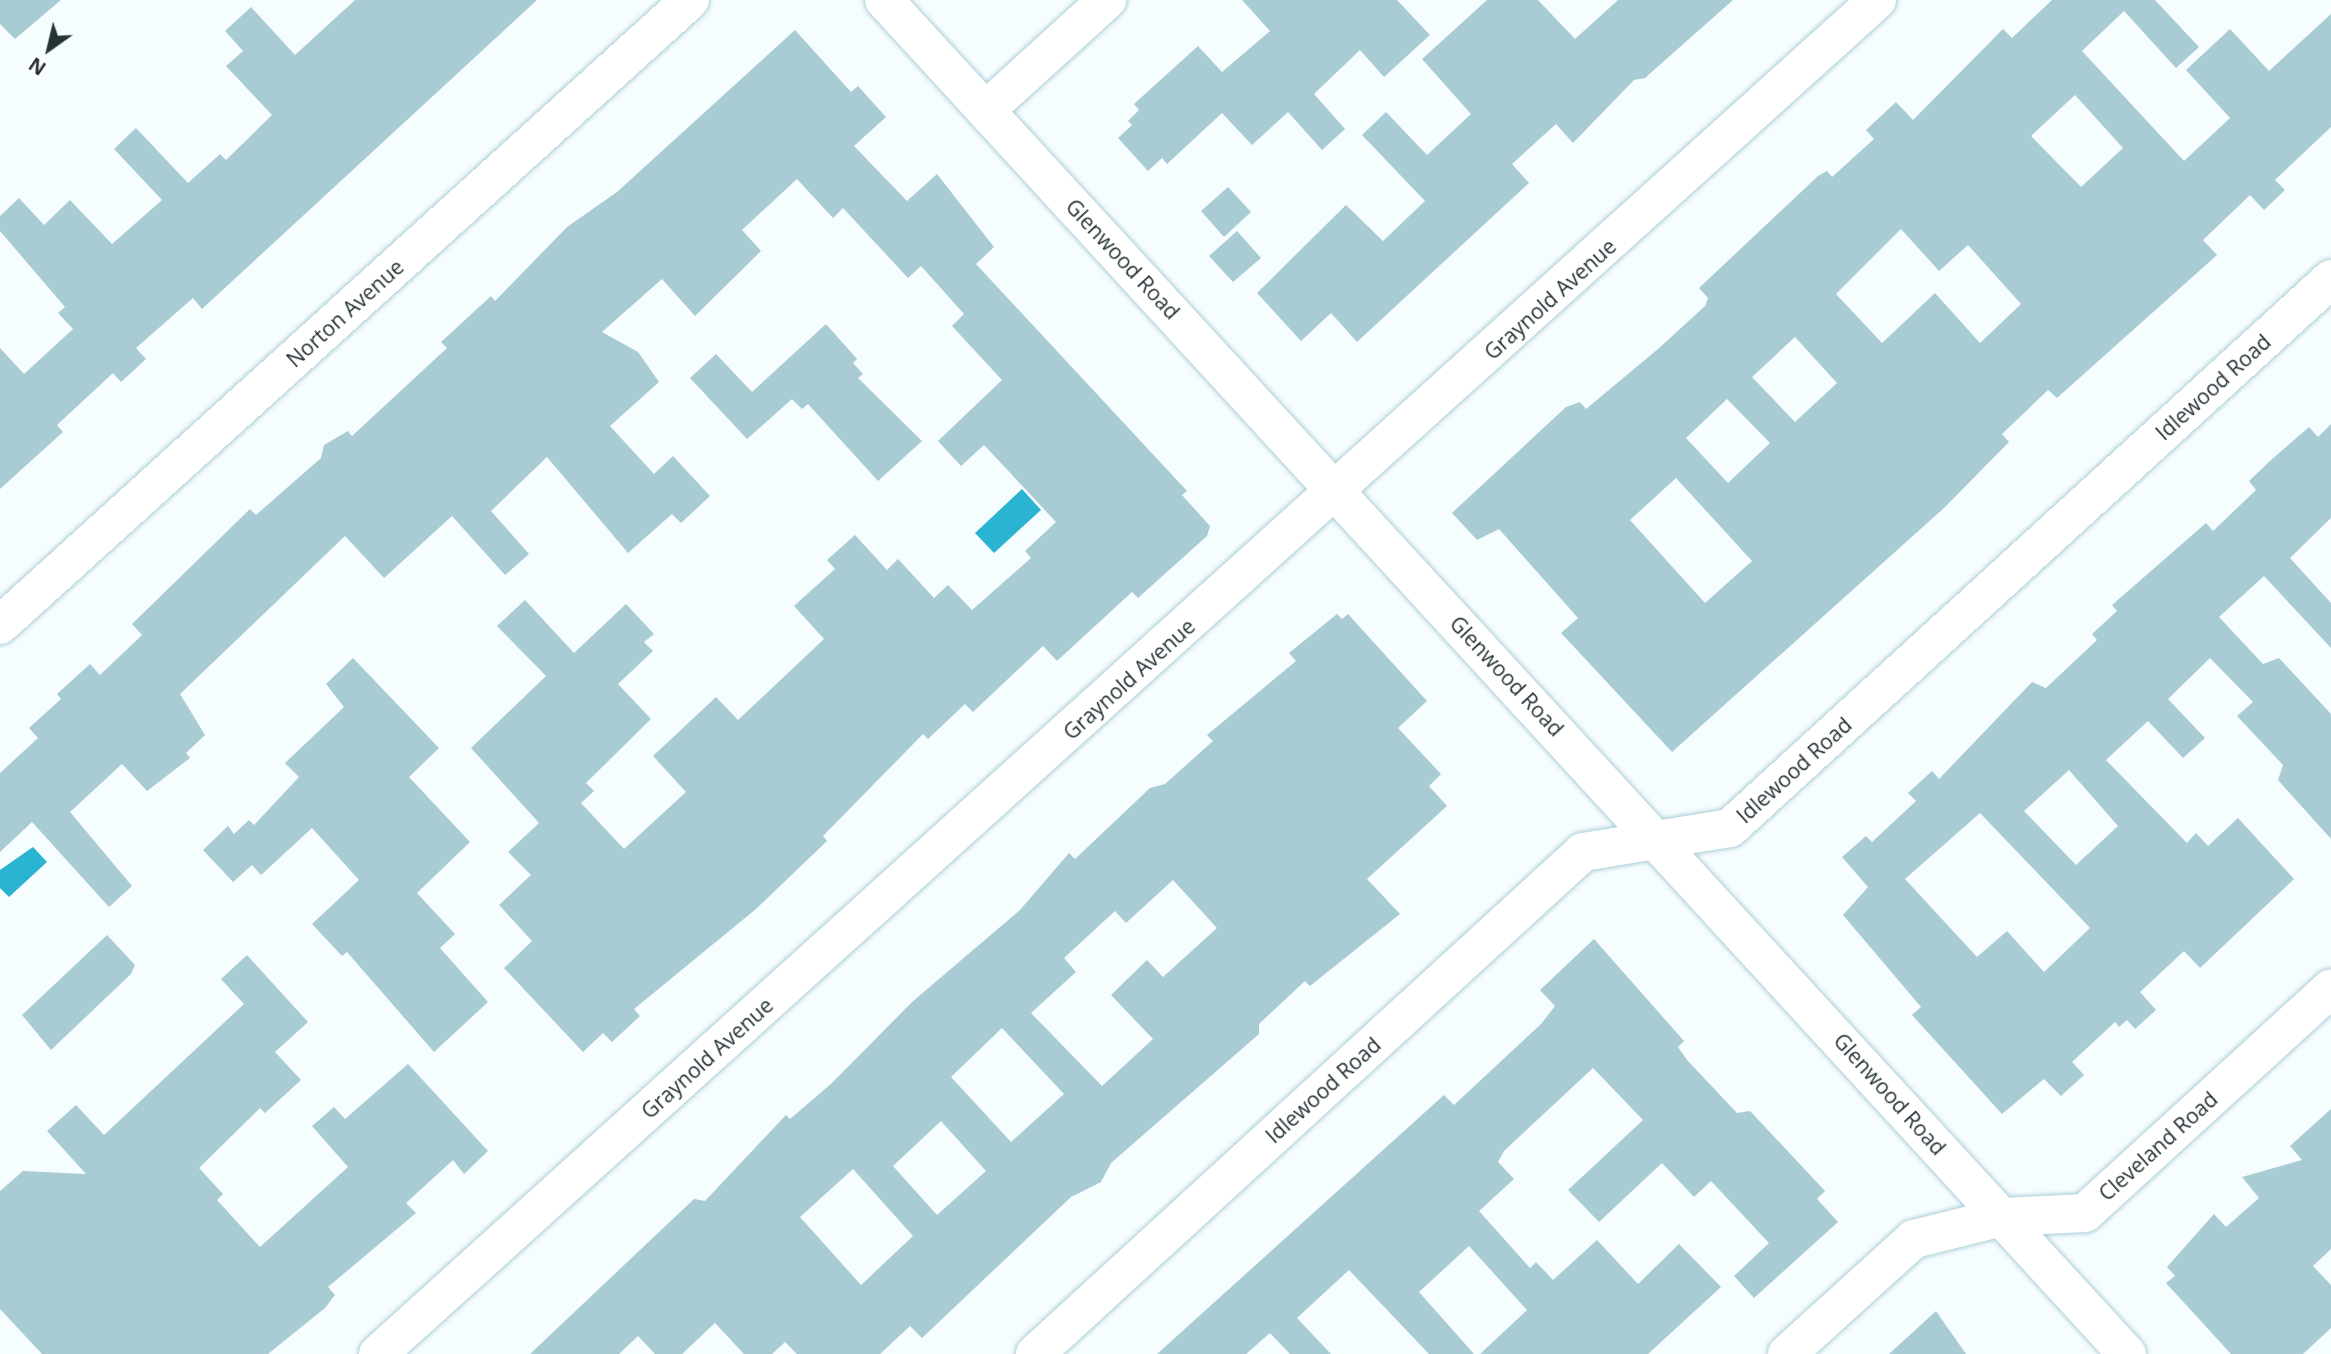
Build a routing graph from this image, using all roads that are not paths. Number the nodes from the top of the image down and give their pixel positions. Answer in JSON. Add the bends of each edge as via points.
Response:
{"nodes":[{"id":1,"x":690,"y":0,"type":"edge"},
{"id":2,"x":884,"y":0,"type":"edge"},
{"id":3,"x":1107,"y":0,"type":"edge"},
{"id":4,"x":1877,"y":0,"type":"edge"},
{"id":5,"x":985,"y":110,"type":"junction"},
{"id":6,"x":2331,"y":279,"type":"edge"},
{"id":7,"x":1338,"y":492,"type":"junction"},
{"id":8,"x":0,"y":625,"type":"edge"},
{"id":9,"x":1656,"y":839,"type":"junction"},
{"id":10,"x":2331,"y":988,"type":"edge"},
{"id":11,"x":2002,"y":1217,"type":"junction"},
{"id":12,"x":378,"y":1354,"type":"edge"},
{"id":13,"x":1035,"y":1354,"type":"edge"},
{"id":14,"x":1787,"y":1354,"type":"edge"},
{"id":15,"x":2127,"y":1354,"type":"edge"}],
"edges":[{"from":1,"to":8,"type":"street","name":"Norton Avenue"},
{"from":2,"to":5,"type":"street","name":"Glenwood Road"},
{"from":3,"to":5,"type":"street"},
{"from":4,"to":7,"type":"street","name":"Graynold Avenue"},
{"from":5,"to":7,"type":"street","name":"Glenwood Road"},
{"from":6,"to":9,"type":"street","name":"Idlewood Road","via":[[1730,828]]},
{"from":7,"to":9,"type":"street","name":"Glenwood Road"},
{"from":7,"to":12,"type":"street","name":"Graynold Avenue"},
{"from":9,"to":11,"type":"street","name":"Glenwood Road"},
{"from":9,"to":13,"type":"street","name":"Idlewood Road","via":[[1583,852]]},
{"from":10,"to":11,"type":"street","name":"Cleveland Road","via":[[2085,1213]]},
{"from":11,"to":14,"type":"street","name":"Cleveland Road","via":[[1914,1239]]},
{"from":11,"to":15,"type":"street","name":"Glenwood Road"}]}
